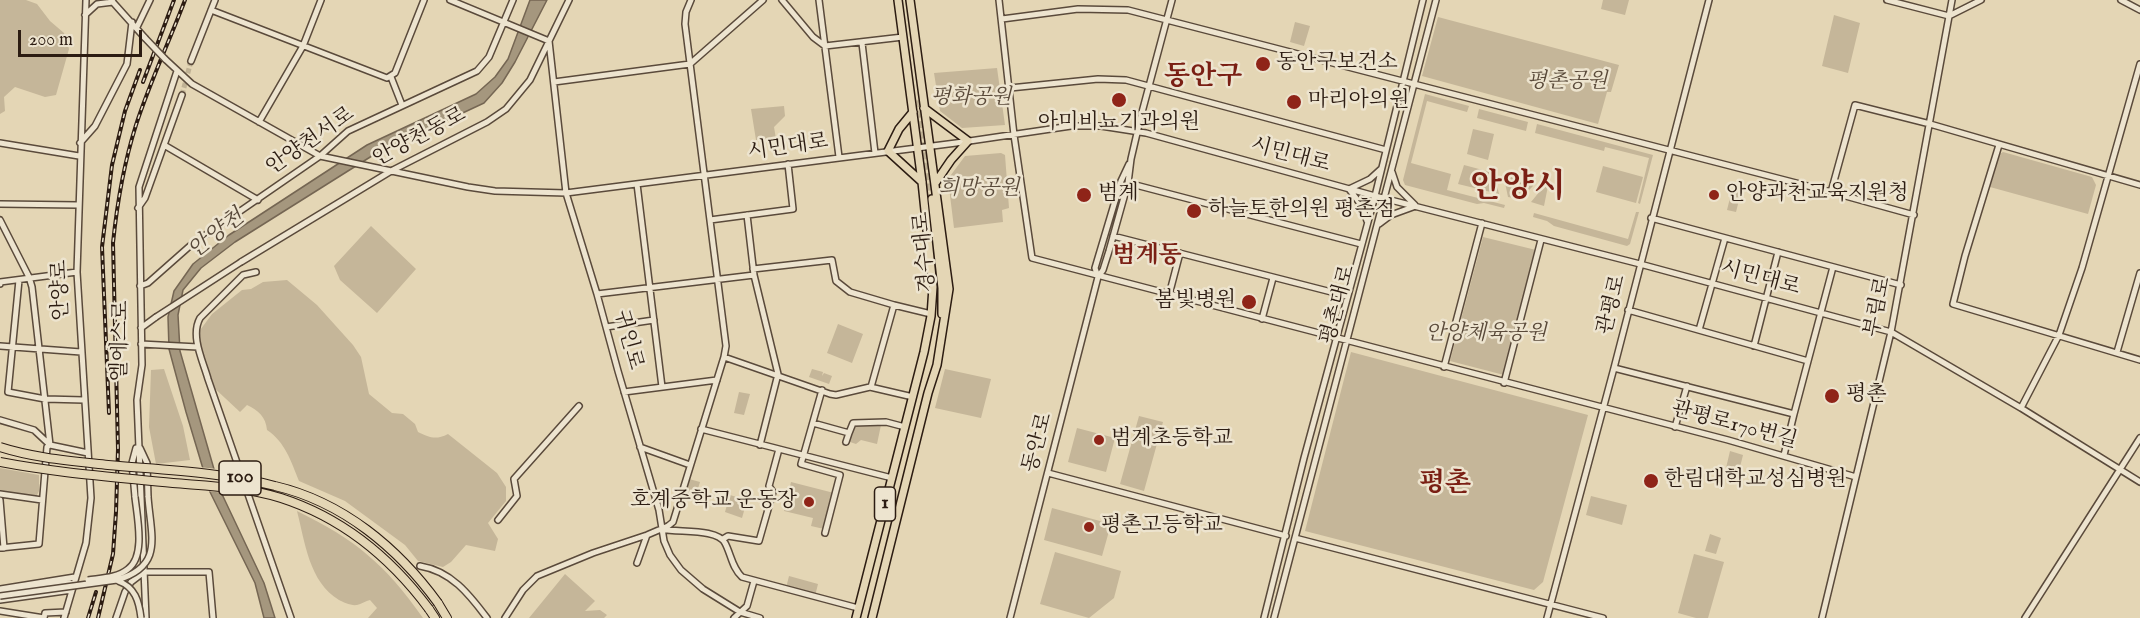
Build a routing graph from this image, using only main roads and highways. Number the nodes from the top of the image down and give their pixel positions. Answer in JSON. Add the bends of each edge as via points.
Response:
{"nodes":[{"id":1,"x":900,"y":0,"type":"edge"},
{"id":2,"x":908,"y":0,"type":"edge"},
{"id":3,"x":924,"y":108,"type":"junction"},
{"id":4,"x":913,"y":112,"type":"junction"},
{"id":5,"x":922,"y":182,"type":"junction"},
{"id":6,"x":936,"y":182,"type":"junction"},
{"id":7,"x":914,"y":393,"type":"junction"},
{"id":8,"x":928,"y":393,"type":"junction"},
{"id":9,"x":0,"y":447,"type":"edge"},
{"id":10,"x":0,"y":462,"type":"edge"},
{"id":11,"x":435,"y":618,"type":"edge"},
{"id":12,"x":447,"y":618,"type":"edge"},
{"id":13,"x":856,"y":618,"type":"edge"},
{"id":14,"x":872,"y":618,"type":"edge"}],
"edges":[{"from":1,"to":2,"type":"main road","name":"경수대로","via":[[918,100]]},
{"from":1,"to":4,"type":"main road","name":"경수대로"},
{"from":2,"to":3,"type":"main road","name":"경수대로"},
{"from":3,"to":6,"type":"main road","name":"경수대로"},
{"from":3,"to":6,"type":"main road","via":[[968,141]]},
{"from":4,"to":5,"type":"main road","name":"경수대로"},
{"from":4,"to":5,"type":"main road","via":[[888,151]]},
{"from":5,"to":7,"type":"main road","name":"경수대로","via":[[933,287]]},
{"from":6,"to":8,"type":"main road","name":"경수대로","via":[[949,289],[937,365]]},
{"from":7,"to":8,"type":"main road","name":"경수대로","number":"1","via":[[935,316],[937,288],[930,199],[942,317]]},
{"from":7,"to":13,"type":"main road","name":"경수대로","number":"1"},
{"from":8,"to":14,"type":"main road","name":"경수대로","number":"1"},
{"from":9,"to":12,"type":"highway","number":"100","bridge":true,"via":[[71,461],[237,478],[277,486],[337,510],[372,533],[406,564]]},
{"from":10,"to":11,"type":"highway","number":"100","bridge":true,"via":[[244,489],[279,498],[323,515],[361,539],[398,570]]}]}
